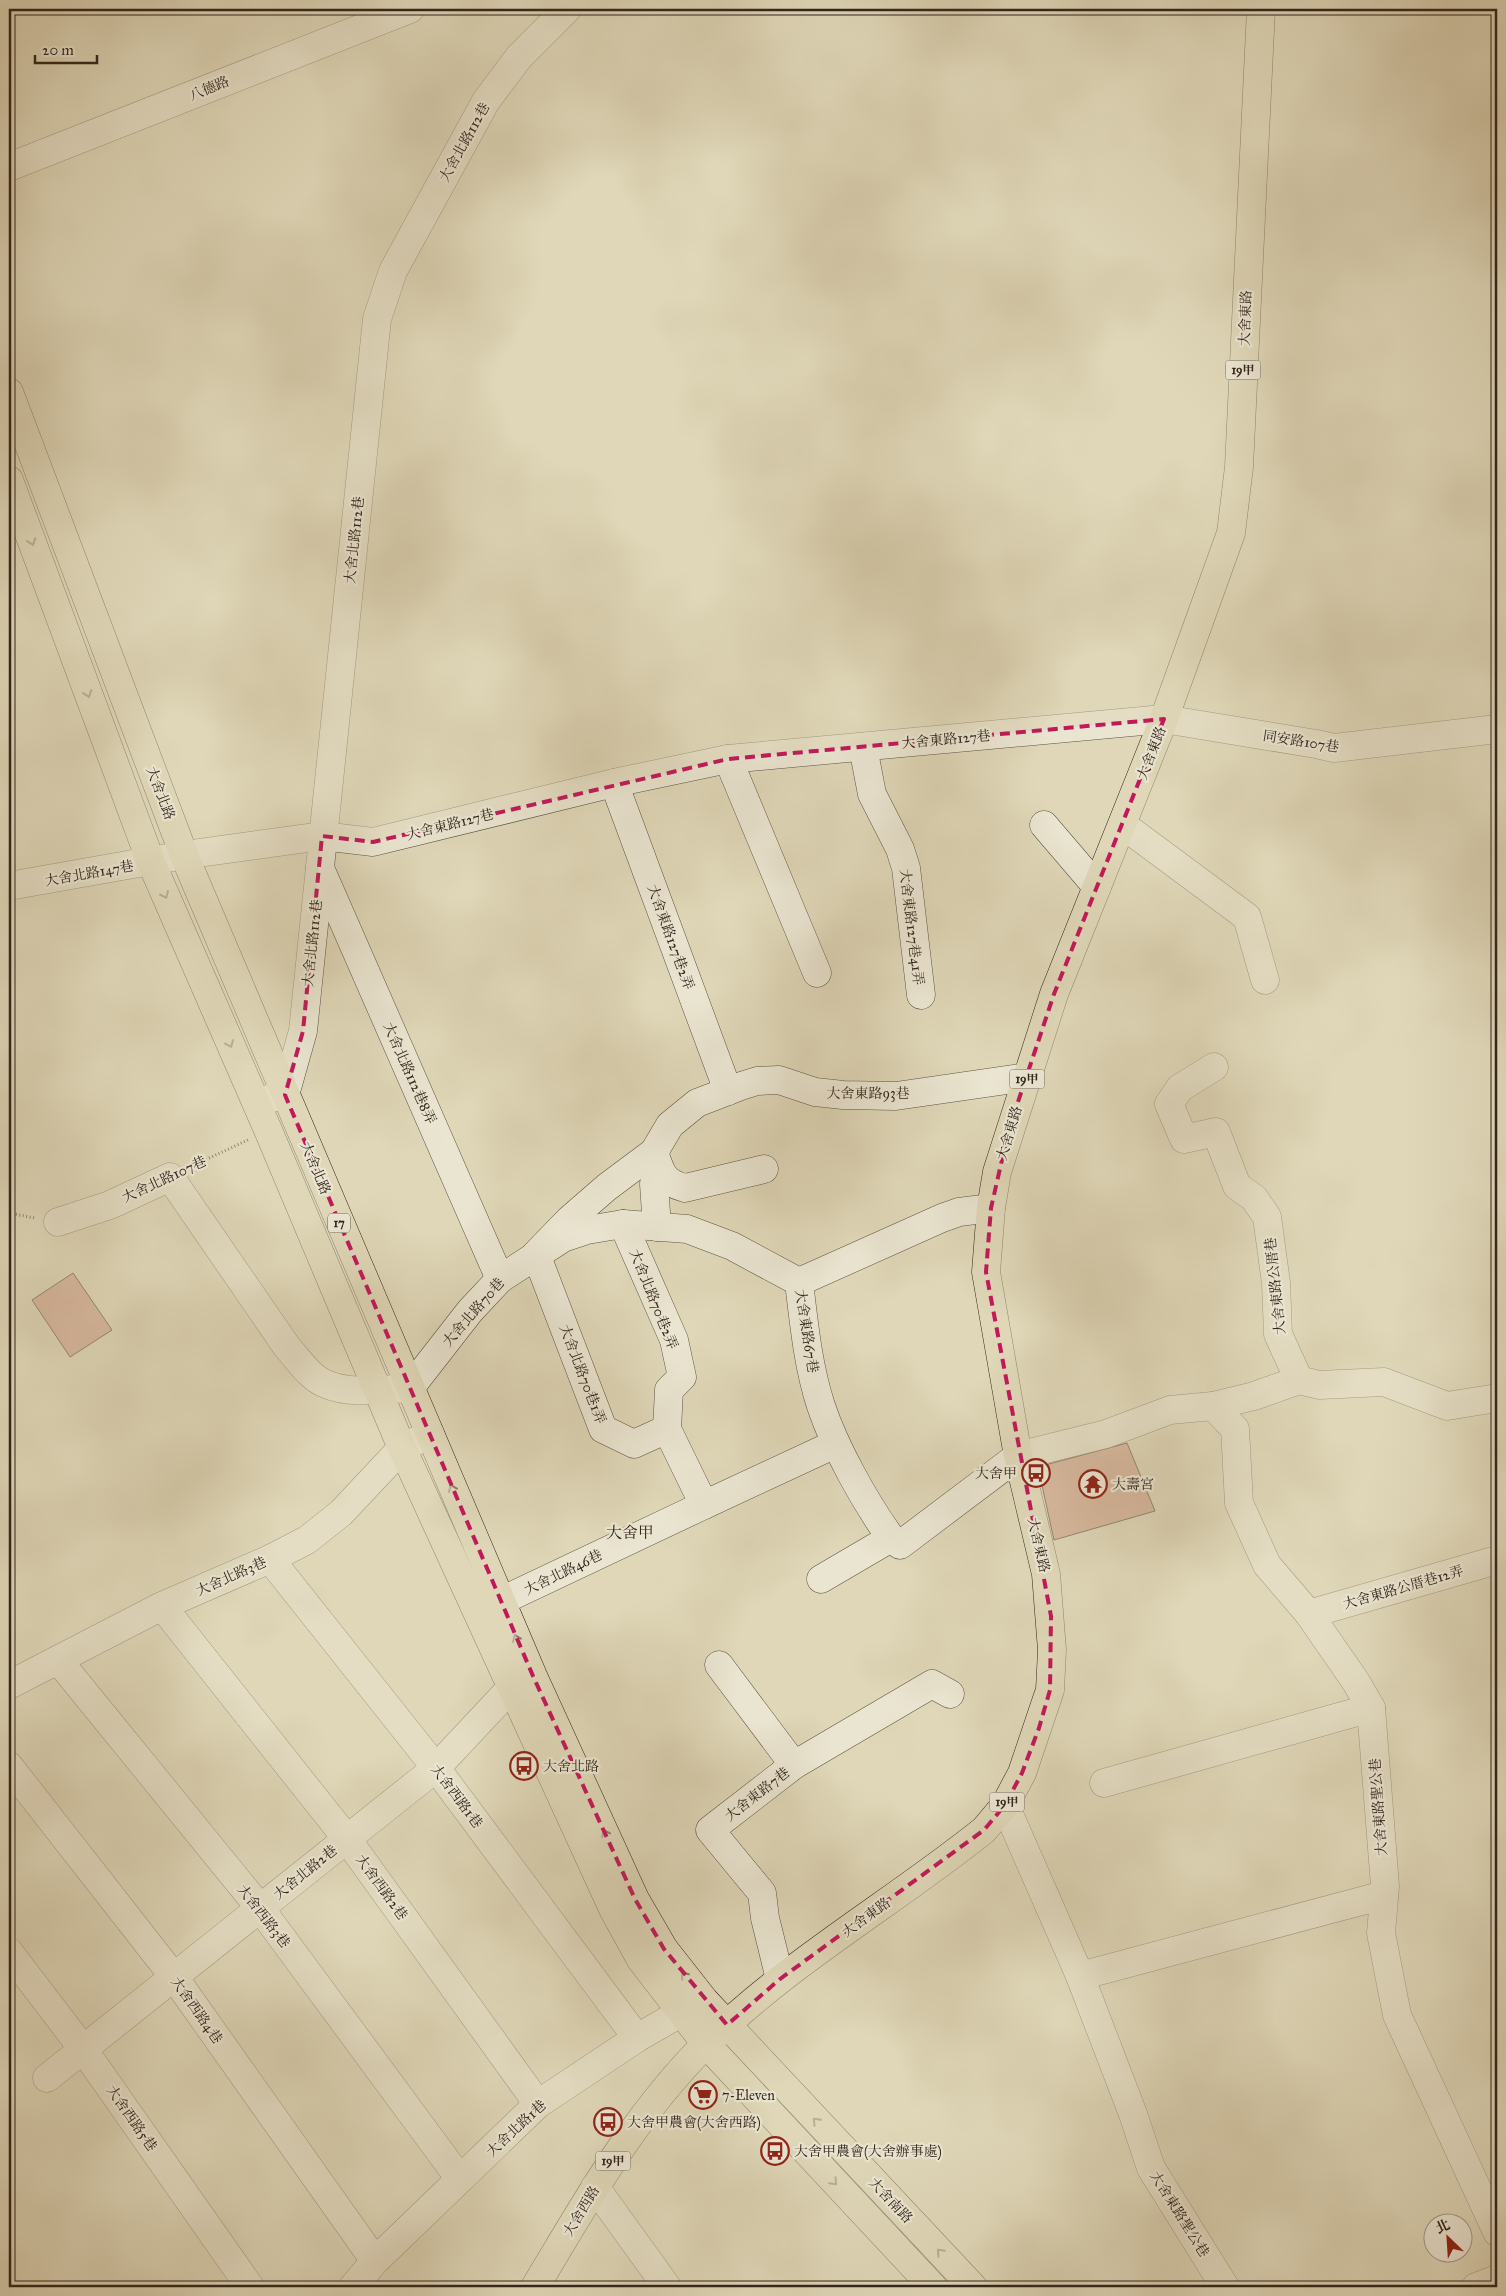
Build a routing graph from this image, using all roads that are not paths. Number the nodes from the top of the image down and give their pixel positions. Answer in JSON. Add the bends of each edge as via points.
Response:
{"nodes":[{"id":1,"x":410,"y":9,"type":"edge"},
{"id":2,"x":567,"y":9,"type":"edge"},
{"id":3,"x":1261,"y":9,"type":"edge"},
{"id":4,"x":9,"y":167,"type":"edge"},
{"id":5,"x":9,"y":392,"type":"edge"},
{"id":6,"x":9,"y":480,"type":"edge"},
{"id":7,"x":1164,"y":719,"type":"junction"},
{"id":8,"x":1497,"y":729,"type":"edge"},
{"id":9,"x":863,"y":747,"type":"junction"},
{"id":10,"x":728,"y":759,"type":"junction"},
{"id":11,"x":614,"y":783,"type":"junction"},
{"id":12,"x":1044,"y":825,"type":"dead end"},
{"id":13,"x":1123,"y":825,"type":"junction"},
{"id":14,"x":322,"y":836,"type":"junction"},
{"id":15,"x":168,"y":859,"type":"junction"},
{"id":16,"x":319,"y":867,"type":"junction"},
{"id":17,"x":9,"y":886,"type":"edge"},
{"id":18,"x":1097,"y":887,"type":"junction"},
{"id":19,"x":817,"y":973,"type":"dead end"},
{"id":20,"x":1265,"y":980,"type":"dead end"},
{"id":21,"x":921,"y":995,"type":"dead end"},
{"id":22,"x":1214,"y":1067,"type":"dead end"},
{"id":23,"x":1027,"y":1078,"type":"junction"},
{"id":24,"x":728,"y":1091,"type":"junction"},
{"id":25,"x":285,"y":1095,"type":"junction"},
{"id":26,"x":256,"y":1102,"type":"junction"},
{"id":27,"x":658,"y":1163,"type":"junction"},
{"id":28,"x":764,"y":1169,"type":"dead end"},
{"id":29,"x":991,"y":1208,"type":"junction"},
{"id":30,"x":58,"y":1222,"type":"dead end"},
{"id":31,"x":623,"y":1224,"type":"junction"},
{"id":32,"x":656,"y":1227,"type":"junction"},
{"id":33,"x":536,"y":1254,"type":"junction"},
{"id":34,"x":500,"y":1279,"type":"junction"},
{"id":35,"x":799,"y":1282,"type":"junction"},
{"id":36,"x":1299,"y":1380,"type":"junction"},
{"id":37,"x":410,"y":1388,"type":"junction"},
{"id":38,"x":377,"y":1390,"type":"junction"},
{"id":39,"x":1497,"y":1398,"type":"edge"},
{"id":40,"x":1213,"y":1406,"type":"junction"},
{"id":41,"x":667,"y":1429,"type":"junction"},
{"id":42,"x":430,"y":1434,"type":"junction"},
{"id":43,"x":835,"y":1444,"type":"junction"},
{"id":44,"x":402,"y":1448,"type":"junction"},
{"id":45,"x":1018,"y":1456,"type":"junction"},
{"id":46,"x":704,"y":1504,"type":"junction"},
{"id":47,"x":891,"y":1538,"type":"junction"},
{"id":48,"x":270,"y":1559,"type":"junction"},
{"id":49,"x":1497,"y":1560,"type":"edge"},
{"id":50,"x":821,"y":1579,"type":"dead end"},
{"id":51,"x":162,"y":1606,"type":"junction"},
{"id":52,"x":489,"y":1607,"type":"junction"},
{"id":53,"x":1309,"y":1614,"type":"junction"},
{"id":54,"x":58,"y":1660,"type":"junction"},
{"id":55,"x":719,"y":1665,"type":"dead end"},
{"id":56,"x":522,"y":1682,"type":"junction"},
{"id":57,"x":9,"y":1685,"type":"edge"},
{"id":58,"x":950,"y":1694,"type":"dead end"},
{"id":59,"x":1371,"y":1708,"type":"junction"},
{"id":60,"x":794,"y":1765,"type":"junction"},
{"id":61,"x":9,"y":1766,"type":"edge"},
{"id":62,"x":436,"y":1768,"type":"junction"},
{"id":63,"x":1104,"y":1783,"type":"dead end"},
{"id":64,"x":1005,"y":1805,"type":"junction"},
{"id":65,"x":347,"y":1838,"type":"junction"},
{"id":66,"x":1384,"y":1895,"type":"junction"},
{"id":67,"x":260,"y":1908,"type":"junction"},
{"id":68,"x":9,"y":1952,"type":"edge"},
{"id":69,"x":1080,"y":1976,"type":"junction"},
{"id":70,"x":174,"y":1977,"type":"junction"},
{"id":71,"x":780,"y":1979,"type":"junction"},
{"id":72,"x":704,"y":2000,"type":"junction"},
{"id":73,"x":680,"y":2013,"type":"junction"},
{"id":74,"x":727,"y":2025,"type":"junction"},
{"id":75,"x":637,"y":2038,"type":"junction"},
{"id":76,"x":706,"y":2044,"type":"junction"},
{"id":77,"x":83,"y":2049,"type":"junction"},
{"id":78,"x":47,"y":2078,"type":"dead end"},
{"id":79,"x":538,"y":2104,"type":"junction"},
{"id":80,"x":460,"y":2179,"type":"junction"},
{"id":81,"x":595,"y":2187,"type":"junction"},
{"id":82,"x":1497,"y":2232,"type":"edge"},
{"id":83,"x":368,"y":2276,"type":"edge"},
{"id":84,"x":1497,"y":2278,"type":"edge"},
{"id":85,"x":250,"y":2287,"type":"edge"},
{"id":86,"x":535,"y":2287,"type":"edge"},
{"id":87,"x":667,"y":2287,"type":"edge"},
{"id":88,"x":933,"y":2287,"type":"edge"},
{"id":89,"x":973,"y":2287,"type":"edge"},
{"id":90,"x":1225,"y":2287,"type":"edge"},
{"id":91,"x":1476,"y":2287,"type":"edge"}],
"edges":[{"from":1,"to":4,"type":"street","name":"八德路"},
{"from":2,"to":14,"type":"street","name":"大舍北路112巷","via":[[519,57],[486,101],[393,271],[377,319]]},
{"from":3,"to":7,"type":"main road","name":"大舍東路","number":"19甲","via":[[1236,500],[1231,533]]},
{"from":5,"to":15,"type":"main road","name":"大舍北路","number":"17"},
{"from":6,"to":15,"type":"main road","name":"大舍北路","number":"17","one_way":true},
{"from":7,"to":8,"type":"street","name":"同安路107巷","via":[[1334,748]]},
{"from":7,"to":9,"type":"street","name":"大舍東路127巷"},
{"from":7,"to":13,"type":"main road","name":"大舍東路","number":"19甲"},
{"from":9,"to":10,"type":"street","name":"大舍東路127巷"},
{"from":9,"to":21,"type":"street","name":"大舍東路127巷41弄","via":[[872,794],[906,868]]},
{"from":10,"to":11,"type":"street","name":"大舍東路127巷"},
{"from":10,"to":19,"type":"street"},
{"from":11,"to":14,"type":"street","name":"大舍東路127巷","via":[[373,842]]},
{"from":11,"to":24,"type":"street","name":"大舍東路127巷2弄"},
{"from":12,"to":18,"type":"street"},
{"from":13,"to":18,"type":"main road","name":"大舍東路","number":"19甲"},
{"from":13,"to":20,"type":"street","via":[[1247,917]]},
{"from":14,"to":15,"type":"street","name":"大舍東路127巷"},
{"from":14,"to":16,"type":"street","name":"大舍北路112巷"},
{"from":15,"to":17,"type":"street","name":"大舍北路147巷"},
{"from":15,"to":25,"type":"main road","name":"大舍北路","number":"17"},
{"from":15,"to":26,"type":"main road","name":"大舍北路","number":"17","one_way":true},
{"from":16,"to":25,"type":"street","name":"大舍北路112巷","via":[[303,1031]]},
{"from":16,"to":34,"type":"street","name":"大舍北路112巷8弄"},
{"from":18,"to":23,"type":"main road","name":"大舍東路","number":"19甲","via":[[1054,994]]},
{"from":22,"to":36,"type":"street","name":"大舍東路公厝巷","via":[[1180,1088],[1170,1104],[1184,1139],[1216,1132],[1237,1186],[1254,1198],[1267,1217],[1276,1283],[1278,1334]]},
{"from":23,"to":24,"type":"street","name":"大舍東路93巷","via":[[896,1096],[815,1092],[779,1080],[757,1081]]},
{"from":23,"to":29,"type":"main road","name":"大舍東路","number":"19甲","via":[[997,1172]]},
{"from":24,"to":27,"type":"street","name":"大舍東路93巷","via":[[697,1103],[670,1125]]},
{"from":25,"to":26,"type":"street"},
{"from":25,"to":37,"type":"main road","name":"大舍北路","number":"17"},
{"from":26,"to":38,"type":"main road","name":"大舍北路","number":"17"},
{"from":27,"to":28,"type":"street","via":[[672,1184],[685,1188]]},
{"from":27,"to":32,"type":"street","via":[[654,1184]]},
{"from":27,"to":33,"type":"street","name":"大舍東路93巷","via":[[607,1187]]},
{"from":29,"to":35,"type":"street","name":"大舍東路67巷","via":[[958,1212],[942,1218]]},
{"from":29,"to":45,"type":"main road","name":"大舍東路","number":"19甲","via":[[986,1272]]},
{"from":30,"to":38,"type":"street","name":"大舍北路107巷","via":[[110,1205],[170,1177],[287,1347],[310,1373],[324,1384],[344,1390]]},
{"from":31,"to":32,"type":"street","name":"大舍北路70巷"},
{"from":31,"to":33,"type":"street","name":"大舍北路70巷","via":[[563,1238]]},
{"from":31,"to":41,"type":"street","name":"大舍北路70巷2弄","via":[[674,1340],[682,1377],[669,1390]]},
{"from":32,"to":35,"type":"street","name":"大舍北路70巷","via":[[687,1229],[732,1246]]},
{"from":33,"to":34,"type":"street","name":"大舍北路70巷"},
{"from":33,"to":41,"type":"street","name":"大舍北路70巷1弄","via":[[603,1429],[634,1444]]},
{"from":34,"to":37,"type":"street","name":"大舍北路70巷","via":[[470,1311]]},
{"from":35,"to":43,"type":"street","name":"大舍東路67巷","via":[[807,1345],[821,1406]]},
{"from":36,"to":39,"type":"street","via":[[1319,1385],[1384,1382],[1448,1406]]},
{"from":36,"to":40,"type":"street"},
{"from":37,"to":38,"type":"street"},
{"from":37,"to":42,"type":"main road","name":"大舍北路","number":"17"},
{"from":38,"to":44,"type":"main road","name":"大舍北路","number":"17"},
{"from":40,"to":45,"type":"street","via":[[1170,1410],[1106,1434]]},
{"from":40,"to":53,"type":"street","name":"大舍東路聖公巷","via":[[1235,1429],[1239,1503],[1268,1565]]},
{"from":41,"to":46,"type":"street"},
{"from":42,"to":44,"type":"street","name":"大舍北路3巷"},
{"from":52,"to":42,"type":"main road","name":"大舍北路","number":"17","one_way":true},
{"from":43,"to":46,"type":"street","name":"大舍北路46巷"},
{"from":43,"to":47,"type":"street","name":"大舍東路67巷"},
{"from":44,"to":48,"type":"street","name":"大舍北路3巷","via":[[340,1513],[307,1540]]},
{"from":44,"to":52,"type":"main road","name":"大舍北路","number":"17"},
{"from":45,"to":47,"type":"street","via":[[900,1545]]},
{"from":45,"to":64,"type":"main road","name":"大舍東路","number":"19甲","via":[[1046,1574],[1052,1650],[1050,1690],[1039,1728],[1022,1773]]},
{"from":46,"to":52,"type":"street","name":"大舍北路46巷"},
{"from":47,"to":50,"type":"street"},
{"from":48,"to":51,"type":"street","name":"大舍北路3巷"},
{"from":48,"to":62,"type":"street","name":"大舍西路1巷"},
{"from":49,"to":53,"type":"street","name":"大舍東路公厝巷12弄"},
{"from":51,"to":54,"type":"street","name":"大舍北路3巷"},
{"from":51,"to":65,"type":"street","name":"大舍西路2巷"},
{"from":52,"to":56,"type":"main road","name":"大舍北路","number":"17"},
{"from":53,"to":59,"type":"street","name":"大舍東路聖公巷"},
{"from":54,"to":57,"type":"street","name":"大舍北路3巷"},
{"from":54,"to":67,"type":"street","name":"大舍西路3巷"},
{"from":55,"to":60,"type":"street"},
{"from":56,"to":62,"type":"street","name":"大舍北路2巷"},
{"from":72,"to":56,"type":"main road","name":"大舍北路","number":"17","one_way":true,"via":[[664,1949]]},
{"from":56,"to":73,"type":"main road","name":"大舍北路","number":"17","via":[[613,1909],[641,1960]]},
{"from":58,"to":60,"type":"street","name":"大舍東路7巷","via":[[932,1684]]},
{"from":59,"to":63,"type":"street"},
{"from":59,"to":66,"type":"street","name":"大舍東路聖公巷"},
{"from":60,"to":71,"type":"street","name":"大舍東路7巷","via":[[710,1830],[762,1893]]},
{"from":61,"to":70,"type":"street","name":"大舍西路4巷"},
{"from":62,"to":65,"type":"street","name":"大舍北路2巷"},
{"from":62,"to":75,"type":"street","name":"大舍西路1巷"},
{"from":64,"to":69,"type":"street","name":"大舍東路聖公巷"},
{"from":64,"to":71,"type":"main road","name":"大舍東路","number":"19甲","via":[[984,1830],[956,1852]]},
{"from":65,"to":67,"type":"street","name":"大舍北路2巷"},
{"from":65,"to":79,"type":"street","name":"大舍西路2巷"},
{"from":66,"to":69,"type":"street"},
{"from":66,"to":82,"type":"street","name":"大舍東路聖公巷","via":[[1381,1933],[1397,2015]]},
{"from":67,"to":70,"type":"street","name":"大舍北路2巷"},
{"from":67,"to":80,"type":"street","name":"大舍西路3巷"},
{"from":68,"to":77,"type":"street","name":"大舍西路5巷"},
{"from":69,"to":90,"type":"street","name":"大舍東路聖公巷","via":[[1133,2114],[1150,2168]]},
{"from":70,"to":77,"type":"street","name":"大舍北路2巷"},
{"from":70,"to":83,"type":"street","name":"大舍西路4巷"},
{"from":71,"to":74,"type":"main road","name":"大舍東路","number":"19甲"},
{"from":72,"to":73,"type":"street","name":"大舍北路1巷"},
{"from":72,"to":74,"type":"main road","name":"大舍北路","number":"17"},
{"from":73,"to":75,"type":"street","name":"大舍北路1巷"},
{"from":73,"to":76,"type":"main road","name":"大舍北路","number":"17"},
{"from":74,"to":76,"type":"main road","name":"大舍東路","number":"19甲"},
{"from":89,"to":74,"type":"main road","name":"大舍南路","number":"17","one_way":true},
{"from":75,"to":79,"type":"street","name":"大舍北路1巷"},
{"from":76,"to":81,"type":"main road","name":"大舍西路","number":"19甲","via":[[653,2102]]},
{"from":76,"to":88,"type":"main road","number":"17","one_way":true},
{"from":77,"to":78,"type":"street","name":"大舍北路2巷"},
{"from":77,"to":85,"type":"street","name":"大舍西路5巷"},
{"from":79,"to":80,"type":"street","name":"大舍北路1巷"},
{"from":80,"to":83,"type":"street","name":"大舍北路1巷"},
{"from":81,"to":86,"type":"main road","name":"大舍西路","number":"19甲"},
{"from":81,"to":87,"type":"street"},
{"from":84,"to":91,"type":"street"}]}
